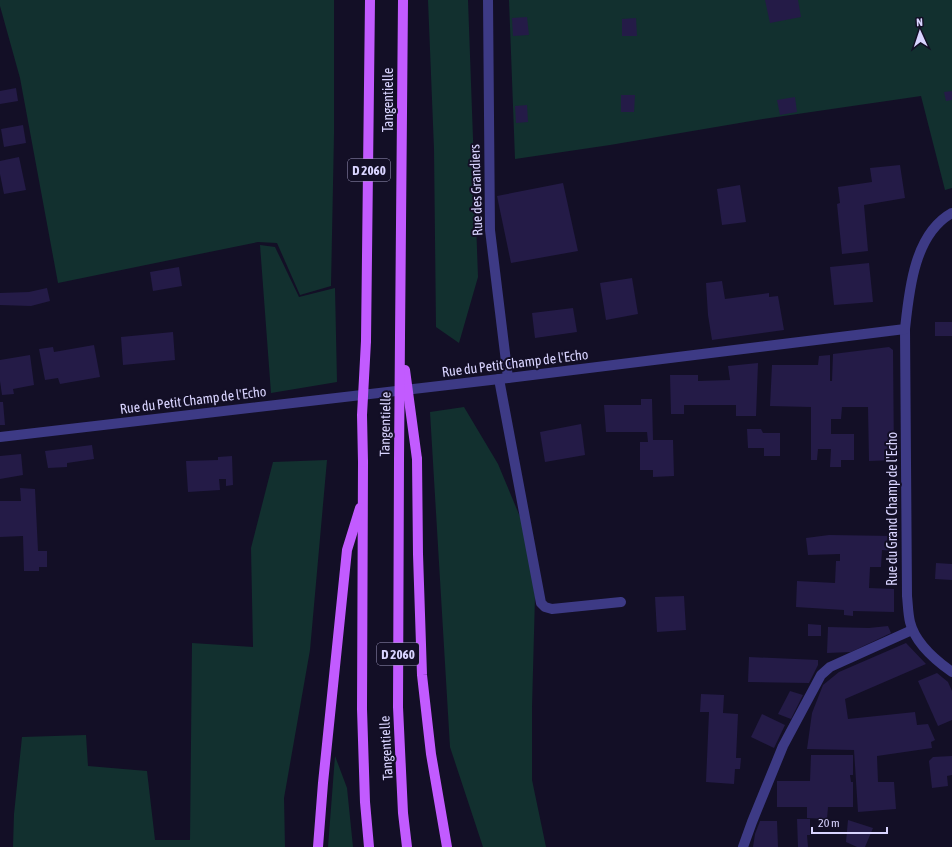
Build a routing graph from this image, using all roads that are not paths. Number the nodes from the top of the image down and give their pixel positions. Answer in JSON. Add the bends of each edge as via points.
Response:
{"nodes":[{"id":1,"x":370,"y":0,"type":"edge"},
{"id":2,"x":403,"y":0,"type":"edge"},
{"id":3,"x":488,"y":0,"type":"edge"},
{"id":4,"x":952,"y":213,"type":"edge"},
{"id":5,"x":904,"y":329,"type":"junction"},
{"id":6,"x":400,"y":337,"type":"junction"},
{"id":7,"x":504,"y":379,"type":"junction"},
{"id":8,"x":0,"y":437,"type":"edge"},
{"id":9,"x":364,"y":499,"type":"junction"},
{"id":10,"x":621,"y":602,"type":"dead end"},
{"id":11,"x":912,"y":630,"type":"junction"},
{"id":12,"x":952,"y":672,"type":"edge"},
{"id":13,"x":318,"y":847,"type":"edge"},
{"id":14,"x":369,"y":847,"type":"edge"},
{"id":15,"x":407,"y":847,"type":"edge"},
{"id":16,"x":447,"y":847,"type":"edge"},
{"id":17,"x":743,"y":847,"type":"edge"}],
"edges":[{"from":1,"to":9,"type":"main road","name":"Tangentielle","number":"D 2060","bridge":true,"via":[[366,341],[362,415]]},
{"from":2,"to":6,"type":"main road","name":"Tangentielle","number":"D 2060"},
{"from":3,"to":7,"type":"street","name":"Rue des Grandiers","via":[[490,230]]},
{"from":4,"to":5,"type":"street","via":[[935,227],[920,252],[911,282]]},
{"from":5,"to":7,"type":"street","name":"Rue du Petit Champ de l'Echo"},
{"from":5,"to":11,"type":"street","name":"Rue du Grand Champ de l'Echo","via":[[907,596]]},
{"from":6,"to":15,"type":"main road","name":"Tangentielle","number":"D 2060","bridge":true,"via":[[398,707]]},
{"from":6,"to":16,"type":"main road","bridge":true,"via":[[417,459],[422,675],[431,754]]},
{"from":7,"to":8,"type":"street","name":"Rue du Petit Champ de l'Echo"},
{"from":7,"to":10,"type":"street","name":"Rue des Grandiers","via":[[541,603],[544,607],[552,609]]},
{"from":9,"to":13,"type":"main road","via":[[347,550]]},
{"from":9,"to":14,"type":"main road","name":"Tangentielle","number":"D 2060","via":[[362,709]]},
{"from":11,"to":12,"type":"street","name":"Rue du Grand Champ de l'Echo","via":[[933,656]]},
{"from":11,"to":17,"type":"street","via":[[830,667],[821,675],[783,746]]}]}
